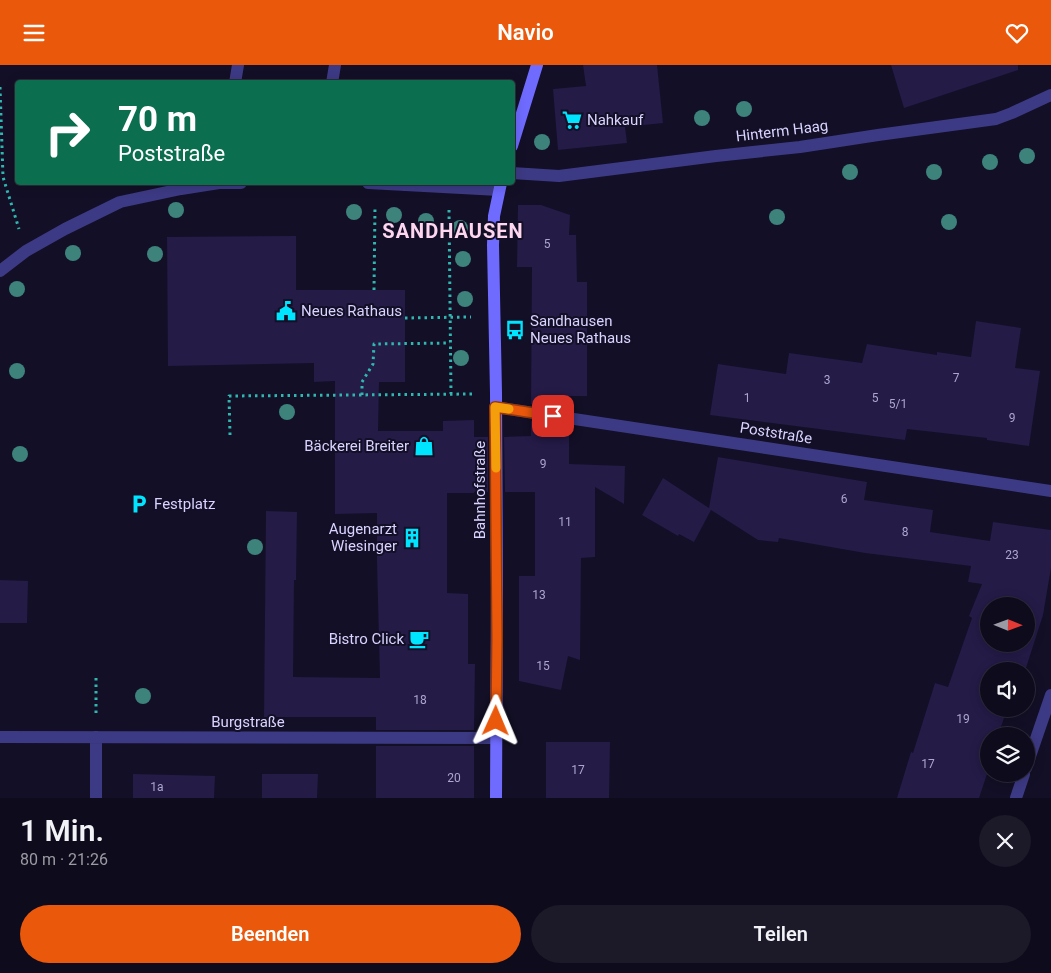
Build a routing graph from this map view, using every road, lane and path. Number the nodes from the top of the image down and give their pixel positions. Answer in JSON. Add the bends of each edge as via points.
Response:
{"nodes":[{"id":1,"x":238,"y":65,"type":"edge"},
{"id":2,"x":335,"y":65,"type":"edge"},
{"id":3,"x":538,"y":65,"type":"edge"},
{"id":4,"x":236,"y":80,"type":"edge"},
{"id":5,"x":332,"y":80,"type":"edge"},
{"id":6,"x":0,"y":87,"type":"edge"},
{"id":7,"x":1051,"y":95,"type":"edge"},
{"id":8,"x":515,"y":136,"type":"edge"},
{"id":9,"x":515,"y":173,"type":"edge"},
{"id":10,"x":206,"y":185,"type":"edge"},
{"id":11,"x":375,"y":185,"type":"edge"},
{"id":12,"x":412,"y":185,"type":"edge"},
{"id":13,"x":500,"y":186,"type":"edge"},
{"id":14,"x":450,"y":187,"type":"junction"},
{"id":15,"x":26,"y":251,"type":"junction"},
{"id":16,"x":0,"y":271,"type":"edge"},
{"id":17,"x":374,"y":290,"type":"dead end"},
{"id":18,"x":494,"y":317,"type":"junction"},
{"id":19,"x":405,"y":318,"type":"dead end"},
{"id":20,"x":450,"y":318,"type":"junction"},
{"id":21,"x":450,"y":343,"type":"junction"},
{"id":22,"x":496,"y":393,"type":"junction"},
{"id":23,"x":451,"y":394,"type":"junction"},
{"id":24,"x":362,"y":395,"type":"junction"},
{"id":25,"x":495,"y":407,"type":"junction"},
{"id":26,"x":230,"y":435,"type":"dead end"},
{"id":27,"x":1051,"y":491,"type":"edge"},
{"id":28,"x":96,"y":678,"type":"dead end"},
{"id":29,"x":1051,"y":695,"type":"edge"},
{"id":30,"x":0,"y":737,"type":"edge"},
{"id":31,"x":96,"y":737,"type":"junction"},
{"id":32,"x":496,"y":738,"type":"junction"},
{"id":33,"x":1035,"y":742,"type":"edge"},
{"id":34,"x":1021,"y":782,"type":"edge"},
{"id":35,"x":96,"y":798,"type":"edge"},
{"id":36,"x":496,"y":798,"type":"edge"},
{"id":37,"x":1016,"y":798,"type":"edge"}],
"edges":[{"from":1,"to":4,"type":"street"},
{"from":2,"to":5,"type":"street"},
{"from":3,"to":8,"type":"street"},
{"from":6,"to":15,"type":"path","via":[[3,177]]},
{"from":7,"to":9,"type":"street","name":"Hinterm Haag","via":[[996,119],[559,176]]},
{"from":10,"to":15,"type":"street","via":[[120,202]]},
{"from":11,"to":17,"type":"path"},
{"from":12,"to":14,"type":"street"},
{"from":13,"to":14,"type":"street"},
{"from":13,"to":18,"type":"street","name":"Bahnhofstraße","via":[[494,216]]},
{"from":14,"to":20,"type":"path"},
{"from":15,"to":16,"type":"street"},
{"from":18,"to":20,"type":"path"},
{"from":18,"to":22,"type":"street","name":"Bahnhofstraße"},
{"from":19,"to":20,"type":"path"},
{"from":20,"to":21,"type":"path"},
{"from":21,"to":23,"type":"path"},
{"from":21,"to":24,"type":"path","via":[[374,344],[373,364],[362,382]]},
{"from":22,"to":23,"type":"path"},
{"from":22,"to":25,"type":"street","name":"Bahnhofstraße"},
{"from":23,"to":24,"type":"path"},
{"from":24,"to":26,"type":"path","via":[[229,396]]},
{"from":25,"to":27,"type":"street","name":"Poststraße"},
{"from":25,"to":32,"type":"street","name":"Bahnhofstraße"},
{"from":28,"to":31,"type":"path"},
{"from":29,"to":33,"type":"street"},
{"from":30,"to":31,"type":"street","name":"Burgstraße"},
{"from":31,"to":32,"type":"street","name":"Burgstraße"},
{"from":31,"to":35,"type":"street"},
{"from":32,"to":36,"type":"street","name":"Bahnhofstraße"},
{"from":34,"to":37,"type":"street"}]}
